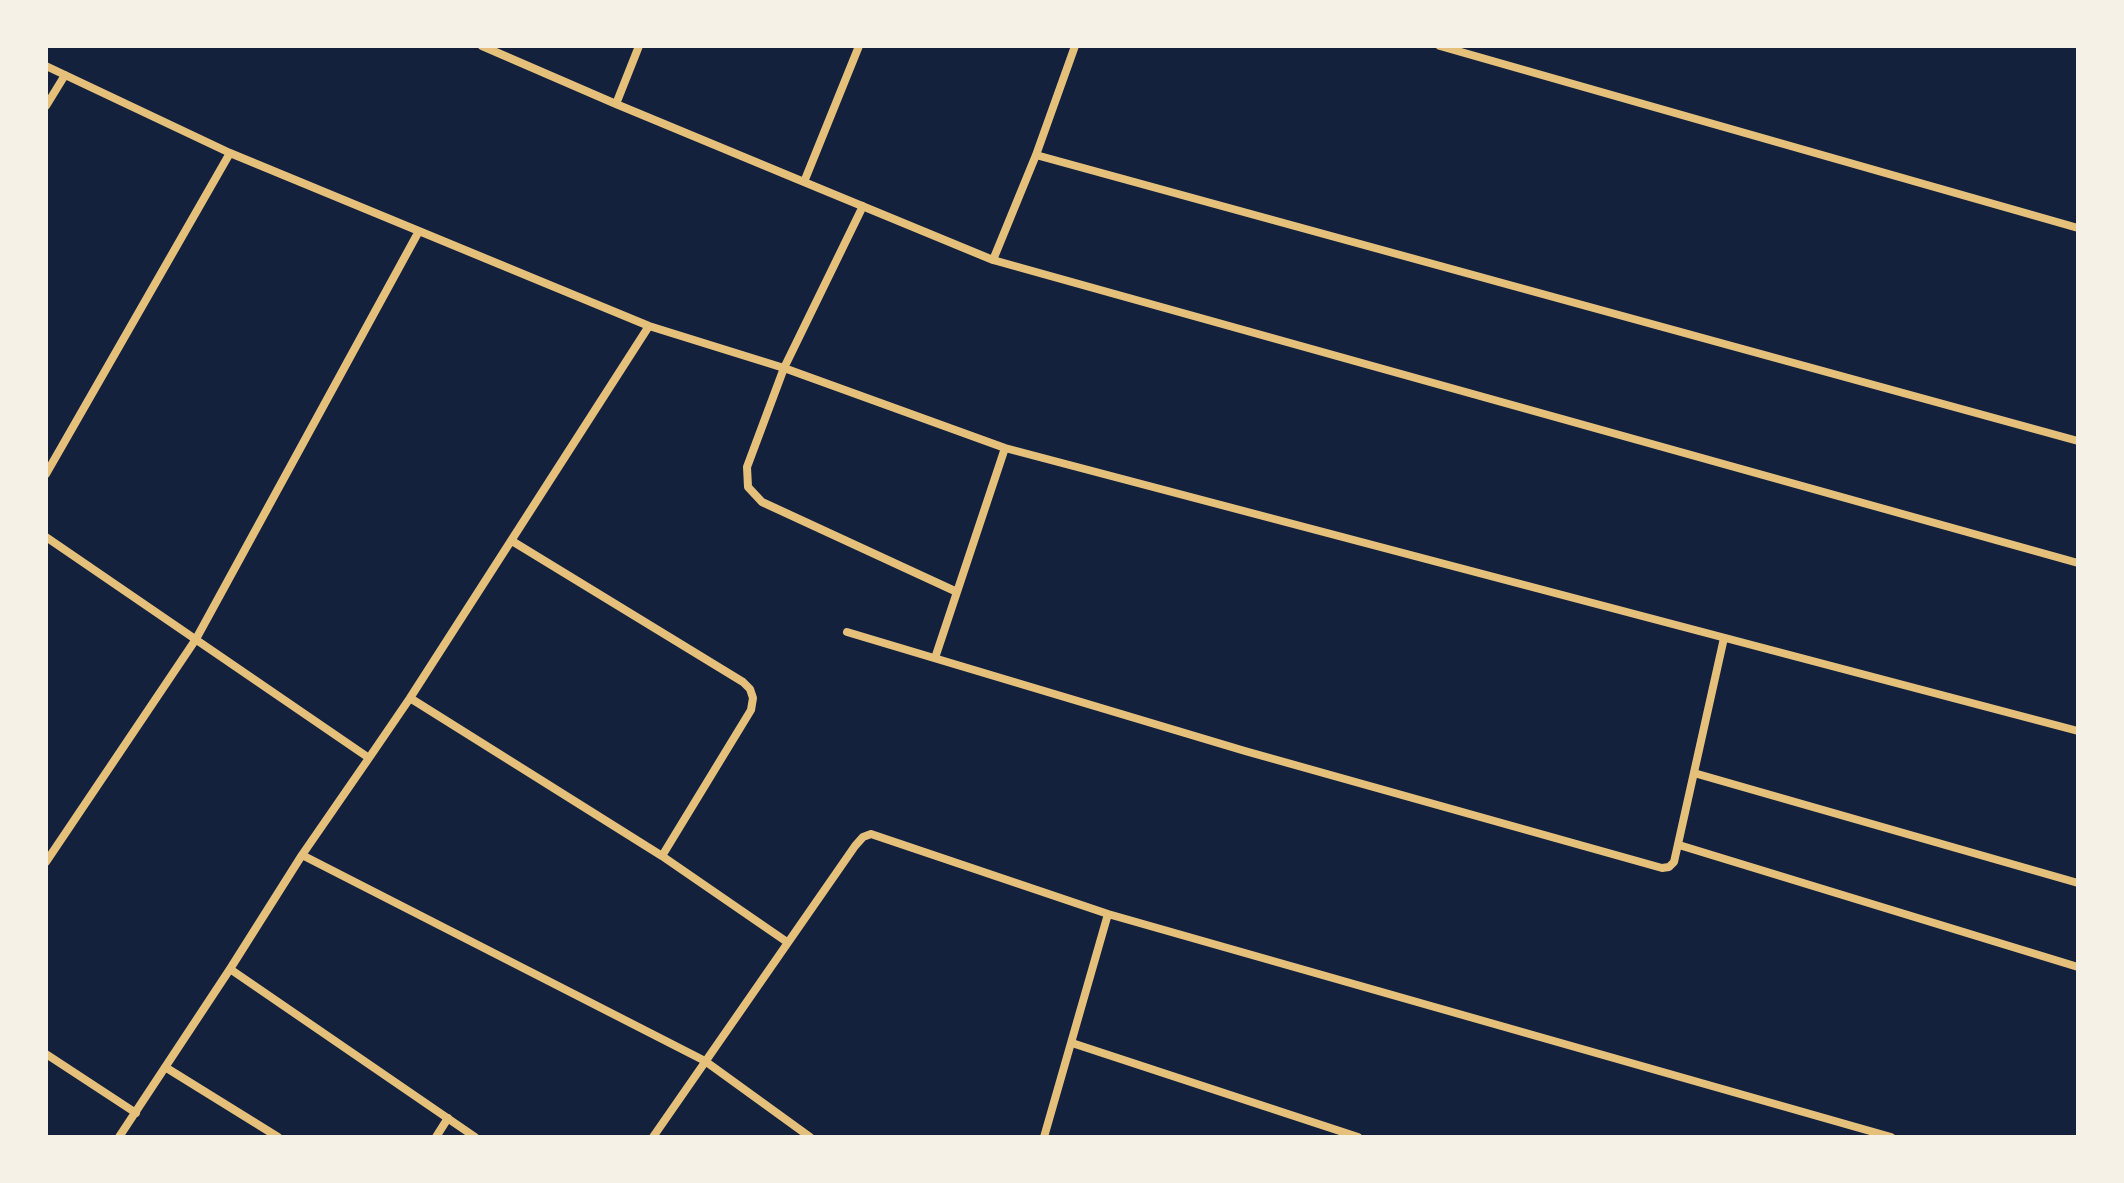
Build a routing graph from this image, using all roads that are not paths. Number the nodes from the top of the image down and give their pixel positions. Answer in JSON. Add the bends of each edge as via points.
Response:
{"nodes":[{"id":1,"x":482,"y":46,"type":"edge"},
{"id":2,"x":639,"y":46,"type":"edge"},
{"id":3,"x":859,"y":46,"type":"edge"},
{"id":4,"x":1075,"y":46,"type":"edge"},
{"id":5,"x":1440,"y":46,"type":"edge"},
{"id":6,"x":46,"y":66,"type":"edge"},
{"id":7,"x":65,"y":75,"type":"junction"},
{"id":8,"x":616,"y":104,"type":"junction"},
{"id":9,"x":46,"y":106,"type":"edge"},
{"id":10,"x":230,"y":153,"type":"junction"},
{"id":11,"x":1036,"y":155,"type":"junction"},
{"id":12,"x":804,"y":182,"type":"junction"},
{"id":13,"x":863,"y":206,"type":"junction"},
{"id":14,"x":2078,"y":228,"type":"edge"},
{"id":15,"x":419,"y":231,"type":"junction"},
{"id":16,"x":993,"y":260,"type":"junction"},
{"id":17,"x":649,"y":326,"type":"junction"},
{"id":18,"x":784,"y":368,"type":"junction"},
{"id":19,"x":2078,"y":441,"type":"edge"},
{"id":20,"x":1005,"y":448,"type":"junction"},
{"id":21,"x":46,"y":474,"type":"edge"},
{"id":22,"x":46,"y":537,"type":"edge"},
{"id":23,"x":512,"y":541,"type":"junction"},
{"id":24,"x":2078,"y":563,"type":"edge"},
{"id":25,"x":957,"y":592,"type":"junction"},
{"id":26,"x":847,"y":632,"type":"dead end"},
{"id":27,"x":1724,"y":638,"type":"junction"},
{"id":28,"x":196,"y":639,"type":"junction"},
{"id":29,"x":935,"y":658,"type":"junction"},
{"id":30,"x":410,"y":698,"type":"junction"},
{"id":31,"x":2078,"y":731,"type":"edge"},
{"id":32,"x":369,"y":758,"type":"junction"},
{"id":33,"x":1694,"y":773,"type":"junction"},
{"id":34,"x":1679,"y":845,"type":"junction"},
{"id":35,"x":302,"y":855,"type":"junction"},
{"id":36,"x":662,"y":856,"type":"junction"},
{"id":37,"x":46,"y":862,"type":"edge"},
{"id":38,"x":2078,"y":883,"type":"edge"},
{"id":39,"x":1108,"y":914,"type":"junction"},
{"id":40,"x":787,"y":942,"type":"junction"},
{"id":41,"x":2078,"y":967,"type":"edge"},
{"id":42,"x":230,"y":969,"type":"junction"},
{"id":43,"x":1072,"y":1043,"type":"junction"},
{"id":44,"x":46,"y":1054,"type":"edge"},
{"id":45,"x":705,"y":1061,"type":"junction"},
{"id":46,"x":165,"y":1067,"type":"junction"},
{"id":47,"x":136,"y":1113,"type":"junction"},
{"id":48,"x":448,"y":1118,"type":"junction"},
{"id":49,"x":119,"y":1137,"type":"edge"},
{"id":50,"x":278,"y":1137,"type":"edge"},
{"id":51,"x":436,"y":1137,"type":"edge"},
{"id":52,"x":475,"y":1137,"type":"edge"},
{"id":53,"x":653,"y":1137,"type":"edge"},
{"id":54,"x":810,"y":1137,"type":"edge"},
{"id":55,"x":1044,"y":1137,"type":"edge"},
{"id":56,"x":1358,"y":1137,"type":"edge"},
{"id":57,"x":1891,"y":1137,"type":"edge"}],
"edges":[{"from":1,"to":8,"type":"street"},
{"from":2,"to":8,"type":"street"},
{"from":3,"to":12,"type":"street"},
{"from":4,"to":11,"type":"street"},
{"from":5,"to":14,"type":"street"},
{"from":6,"to":7,"type":"street"},
{"from":7,"to":9,"type":"street"},
{"from":7,"to":10,"type":"street"},
{"from":8,"to":12,"type":"street"},
{"from":10,"to":15,"type":"street"},
{"from":10,"to":21,"type":"street"},
{"from":11,"to":16,"type":"street"},
{"from":11,"to":19,"type":"street"},
{"from":12,"to":13,"type":"street"},
{"from":13,"to":16,"type":"street"},
{"from":13,"to":18,"type":"street"},
{"from":15,"to":17,"type":"street"},
{"from":15,"to":28,"type":"street"},
{"from":16,"to":24,"type":"street"},
{"from":17,"to":18,"type":"street"},
{"from":17,"to":23,"type":"street"},
{"from":18,"to":20,"type":"street"},
{"from":18,"to":25,"type":"street","via":[[747,467],[748,487],[762,502]]},
{"from":20,"to":25,"type":"street"},
{"from":20,"to":27,"type":"street"},
{"from":22,"to":28,"type":"street"},
{"from":23,"to":30,"type":"street"},
{"from":23,"to":36,"type":"street","via":[[750,689],[751,710]]},
{"from":25,"to":29,"type":"street"},
{"from":26,"to":29,"type":"street"},
{"from":27,"to":31,"type":"street"},
{"from":27,"to":33,"type":"street"},
{"from":28,"to":32,"type":"street"},
{"from":28,"to":37,"type":"street"},
{"from":29,"to":34,"type":"street","via":[[1662,868],[1674,862]]},
{"from":30,"to":32,"type":"street"},
{"from":30,"to":36,"type":"street"},
{"from":32,"to":35,"type":"street"},
{"from":33,"to":34,"type":"street"},
{"from":33,"to":38,"type":"street"},
{"from":34,"to":41,"type":"street"},
{"from":35,"to":42,"type":"street"},
{"from":35,"to":45,"type":"street"},
{"from":36,"to":40,"type":"street"},
{"from":39,"to":40,"type":"street","via":[[871,834],[855,846]]},
{"from":39,"to":43,"type":"street"},
{"from":39,"to":57,"type":"street"},
{"from":40,"to":45,"type":"street"},
{"from":42,"to":46,"type":"street"},
{"from":42,"to":48,"type":"street"},
{"from":43,"to":55,"type":"street"},
{"from":43,"to":56,"type":"street"},
{"from":44,"to":47,"type":"street"},
{"from":45,"to":53,"type":"street"},
{"from":45,"to":54,"type":"street"},
{"from":46,"to":47,"type":"street"},
{"from":46,"to":50,"type":"street"},
{"from":47,"to":49,"type":"street"},
{"from":48,"to":51,"type":"street"},
{"from":48,"to":52,"type":"street"}]}
